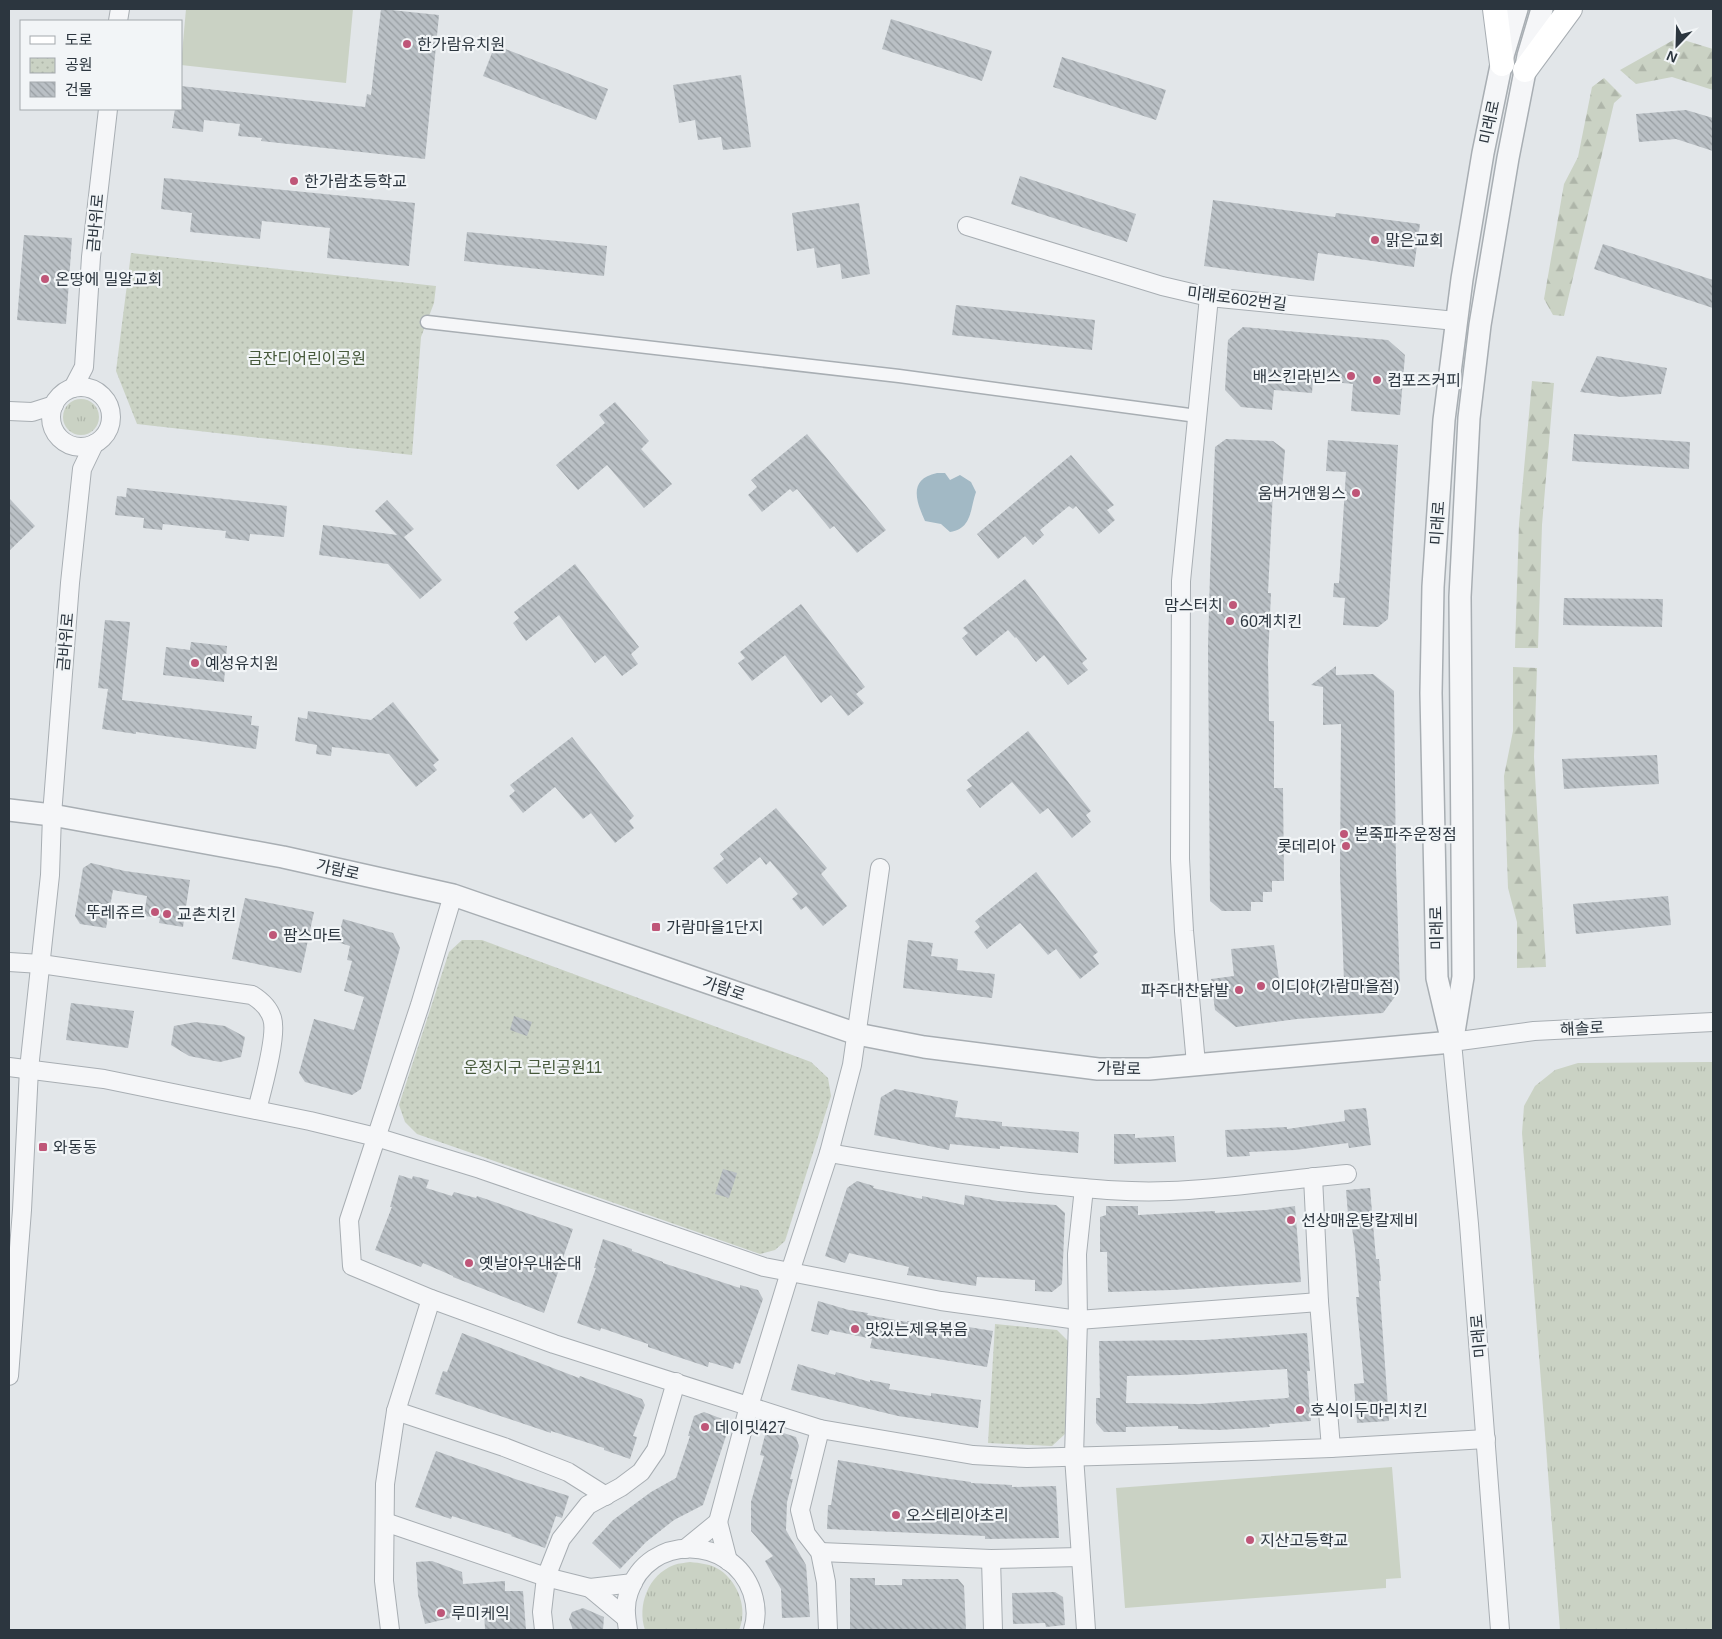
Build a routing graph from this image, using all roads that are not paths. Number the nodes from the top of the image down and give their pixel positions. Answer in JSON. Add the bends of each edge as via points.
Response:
{"nodes":[{"id":1,"x":1495,"y":9,"type":"edge"},
{"id":2,"x":1517,"y":9,"type":"edge"},
{"id":3,"x":1542,"y":9,"type":"edge"},
{"id":4,"x":1570,"y":9,"type":"edge"},
{"id":5,"x":1502,"y":64,"type":"junction"},
{"id":6,"x":1526,"y":70,"type":"junction"},
{"id":7,"x":108,"y":110,"type":"edge"},
{"id":8,"x":967,"y":226,"type":"dead end"},
{"id":9,"x":1209,"y":297,"type":"junction"},
{"id":10,"x":427,"y":322,"type":"dead end"},
{"id":11,"x":1456,"y":322,"type":"junction"},
{"id":12,"x":84,"y":367,"type":"junction"},
{"id":13,"x":73,"y":388,"type":"junction"},
{"id":14,"x":96,"y":391,"type":"junction"},
{"id":15,"x":54,"y":405,"type":"junction"},
{"id":16,"x":9,"y":411,"type":"edge"},
{"id":17,"x":32,"y":412,"type":"junction"},
{"id":18,"x":1197,"y":416,"type":"junction"},
{"id":19,"x":52,"y":424,"type":"junction"},
{"id":20,"x":94,"y":444,"type":"junction"},
{"id":21,"x":71,"y":445,"type":"junction"},
{"id":22,"x":82,"y":469,"type":"junction"},
{"id":23,"x":9,"y":810,"type":"edge"},
{"id":24,"x":52,"y":814,"type":"junction"},
{"id":25,"x":880,"y":868,"type":"dead end"},
{"id":26,"x":453,"y":895,"type":"junction"},
{"id":27,"x":9,"y":962,"type":"edge"},
{"id":28,"x":41,"y":964,"type":"junction"},
{"id":29,"x":1713,"y":1022,"type":"edge"},
{"id":30,"x":857,"y":1034,"type":"junction"},
{"id":31,"x":1452,"y":1042,"type":"junction"},
{"id":32,"x":1196,"y":1064,"type":"junction"},
{"id":33,"x":9,"y":1067,"type":"edge"},
{"id":34,"x":29,"y":1069,"type":"junction"},
{"id":35,"x":258,"y":1110,"type":"junction"},
{"id":36,"x":376,"y":1137,"type":"junction"},
{"id":37,"x":830,"y":1153,"type":"junction"},
{"id":38,"x":1347,"y":1174,"type":"dead end"},
{"id":39,"x":1313,"y":1177,"type":"junction"},
{"id":40,"x":1084,"y":1188,"type":"junction"},
{"id":41,"x":15,"y":1209,"type":"edge"},
{"id":42,"x":790,"y":1272,"type":"junction"},
{"id":43,"x":431,"y":1299,"type":"junction"},
{"id":44,"x":1319,"y":1302,"type":"junction"},
{"id":45,"x":1078,"y":1320,"type":"junction"},
{"id":46,"x":9,"y":1376,"type":"edge"},
{"id":47,"x":676,"y":1382,"type":"junction"},
{"id":48,"x":749,"y":1406,"type":"junction"},
{"id":49,"x":396,"y":1411,"type":"junction"},
{"id":50,"x":820,"y":1428,"type":"junction"},
{"id":51,"x":1486,"y":1439,"type":"junction"},
{"id":52,"x":1331,"y":1448,"type":"junction"},
{"id":53,"x":1074,"y":1456,"type":"junction"},
{"id":54,"x":606,"y":1496,"type":"junction"},
{"id":55,"x":385,"y":1522,"type":"junction"},
{"id":56,"x":718,"y":1522,"type":"junction"},
{"id":57,"x":685,"y":1549,"type":"junction"},
{"id":58,"x":820,"y":1552,"type":"junction"},
{"id":59,"x":1080,"y":1557,"type":"junction"},
{"id":60,"x":992,"y":1559,"type":"junction"},
{"id":61,"x":728,"y":1560,"type":"junction"},
{"id":62,"x":546,"y":1577,"type":"junction"},
{"id":63,"x":633,"y":1583,"type":"junction"},
{"id":64,"x":590,"y":1588,"type":"junction"},
{"id":65,"x":627,"y":1624,"type":"edge"},
{"id":66,"x":759,"y":1626,"type":"edge"},
{"id":67,"x":390,"y":1630,"type":"edge"},
{"id":68,"x":544,"y":1630,"type":"edge"},
{"id":69,"x":828,"y":1630,"type":"edge"},
{"id":70,"x":993,"y":1630,"type":"edge"},
{"id":71,"x":1086,"y":1630,"type":"edge"},
{"id":72,"x":1500,"y":1630,"type":"edge"}],
"edges":[{"from":1,"to":5,"type":"main road"},
{"from":2,"to":5,"type":"street","name":"미래로"},
{"from":3,"to":6,"type":"street","name":"미래로"},
{"from":4,"to":6,"type":"main road"},
{"from":5,"to":11,"type":"street","name":"미래로","via":[[1483,153]]},
{"from":6,"to":31,"type":"street","name":"미래로","via":[[1480,325],[1469,418],[1460,597],[1463,976]]},
{"from":7,"to":12,"type":"street","name":"금바위로","via":[[92,248]]},
{"from":8,"to":9,"type":"street","name":"미래로602번길","via":[[1162,286]]},
{"from":9,"to":11,"type":"street","name":"미래로602번길"},
{"from":9,"to":18,"type":"street"},
{"from":10,"to":18,"type":"street","via":[[899,376]]},
{"from":11,"to":31,"type":"street","name":"미래로","via":[[1444,420],[1433,587],[1431,693],[1437,978]]},
{"from":12,"to":13,"type":"street"},
{"from":12,"to":14,"type":"street"},
{"from":13,"to":14,"type":"street"},
{"from":13,"to":15,"type":"street","via":[[62,394]]},
{"from":14,"to":20,"type":"street","via":[[107,401],[111,420],[105,434]]},
{"from":15,"to":17,"type":"street"},
{"from":15,"to":19,"type":"street"},
{"from":16,"to":17,"type":"street"},
{"from":17,"to":19,"type":"street"},
{"from":18,"to":32,"type":"street","via":[[1181,581],[1180,716],[1180,859]]},
{"from":19,"to":21,"type":"street","via":[[59,437]]},
{"from":20,"to":21,"type":"street","via":[[85,447]]},
{"from":20,"to":22,"type":"street"},
{"from":21,"to":22,"type":"street"},
{"from":22,"to":24,"type":"street","name":"금바위로"},
{"from":23,"to":24,"type":"street","name":"가람로"},
{"from":24,"to":26,"type":"street","name":"가람로","via":[[283,857]]},
{"from":24,"to":28,"type":"street","name":"금바위로"},
{"from":25,"to":30,"type":"street"},
{"from":26,"to":30,"type":"street","name":"가람로"},
{"from":26,"to":36,"type":"street"},
{"from":27,"to":28,"type":"street"},
{"from":28,"to":34,"type":"street","name":"금바위로"},
{"from":28,"to":35,"type":"street","via":[[252,995],[261,1001],[272,1018],[274,1033]]},
{"from":29,"to":31,"type":"street","name":"해솔로","via":[[1534,1031]]},
{"from":30,"to":32,"type":"street","name":"가람로","via":[[924,1047],[1098,1069],[1149,1069]]},
{"from":30,"to":37,"type":"street"},
{"from":31,"to":32,"type":"street","name":"가람로"},
{"from":31,"to":51,"type":"street","name":"미래로"},
{"from":33,"to":34,"type":"street"},
{"from":34,"to":35,"type":"street","via":[[104,1079]]},
{"from":34,"to":41,"type":"street","name":"금바위로"},
{"from":35,"to":36,"type":"street"},
{"from":36,"to":42,"type":"street","via":[[498,1175],[723,1254]]},
{"from":36,"to":43,"type":"street","via":[[349,1220],[352,1266]]},
{"from":37,"to":40,"type":"street","via":[[1004,1180]]},
{"from":37,"to":42,"type":"street"},
{"from":38,"to":39,"type":"street"},
{"from":39,"to":40,"type":"street","via":[[1237,1187],[1168,1191]]},
{"from":39,"to":44,"type":"street"},
{"from":40,"to":45,"type":"street","via":[[1077,1254]]},
{"from":41,"to":46,"type":"street","name":"금바위로"},
{"from":42,"to":45,"type":"street","via":[[941,1301]]},
{"from":42,"to":48,"type":"street"},
{"from":43,"to":47,"type":"street","via":[[554,1344]]},
{"from":43,"to":49,"type":"street"},
{"from":44,"to":45,"type":"street"},
{"from":44,"to":52,"type":"street"},
{"from":45,"to":53,"type":"street"},
{"from":47,"to":48,"type":"street"},
{"from":47,"to":54,"type":"street","via":[[656,1450],[641,1472]]},
{"from":48,"to":50,"type":"street"},
{"from":48,"to":56,"type":"street"},
{"from":49,"to":54,"type":"street","via":[[504,1446],[568,1472]]},
{"from":49,"to":55,"type":"street","via":[[385,1484]]},
{"from":50,"to":53,"type":"street","via":[[973,1455]]},
{"from":50,"to":58,"type":"street","via":[[800,1510],[806,1534]]},
{"from":51,"to":52,"type":"street"},
{"from":51,"to":72,"type":"street","name":"미래로"},
{"from":52,"to":53,"type":"street"},
{"from":53,"to":59,"type":"street"},
{"from":54,"to":62,"type":"street","via":[[588,1505],[561,1539]]},
{"from":55,"to":62,"type":"street"},
{"from":55,"to":67,"type":"street","via":[[384,1581]]},
{"from":56,"to":57,"type":"street"},
{"from":56,"to":61,"type":"street"},
{"from":57,"to":61,"type":"street","via":[[716,1553]]},
{"from":57,"to":63,"type":"street","via":[[654,1558],[638,1573]]},
{"from":58,"to":60,"type":"street"},
{"from":58,"to":69,"type":"street","via":[[826,1582]]},
{"from":59,"to":60,"type":"street"},
{"from":59,"to":71,"type":"street"},
{"from":60,"to":70,"type":"street"},
{"from":61,"to":66,"type":"street","via":[[748,1582]]},
{"from":62,"to":64,"type":"street"},
{"from":62,"to":68,"type":"street","via":[[542,1612]]},
{"from":63,"to":64,"type":"street"},
{"from":63,"to":65,"type":"street","via":[[628,1592]]},
{"from":64,"to":65,"type":"street"}]}
